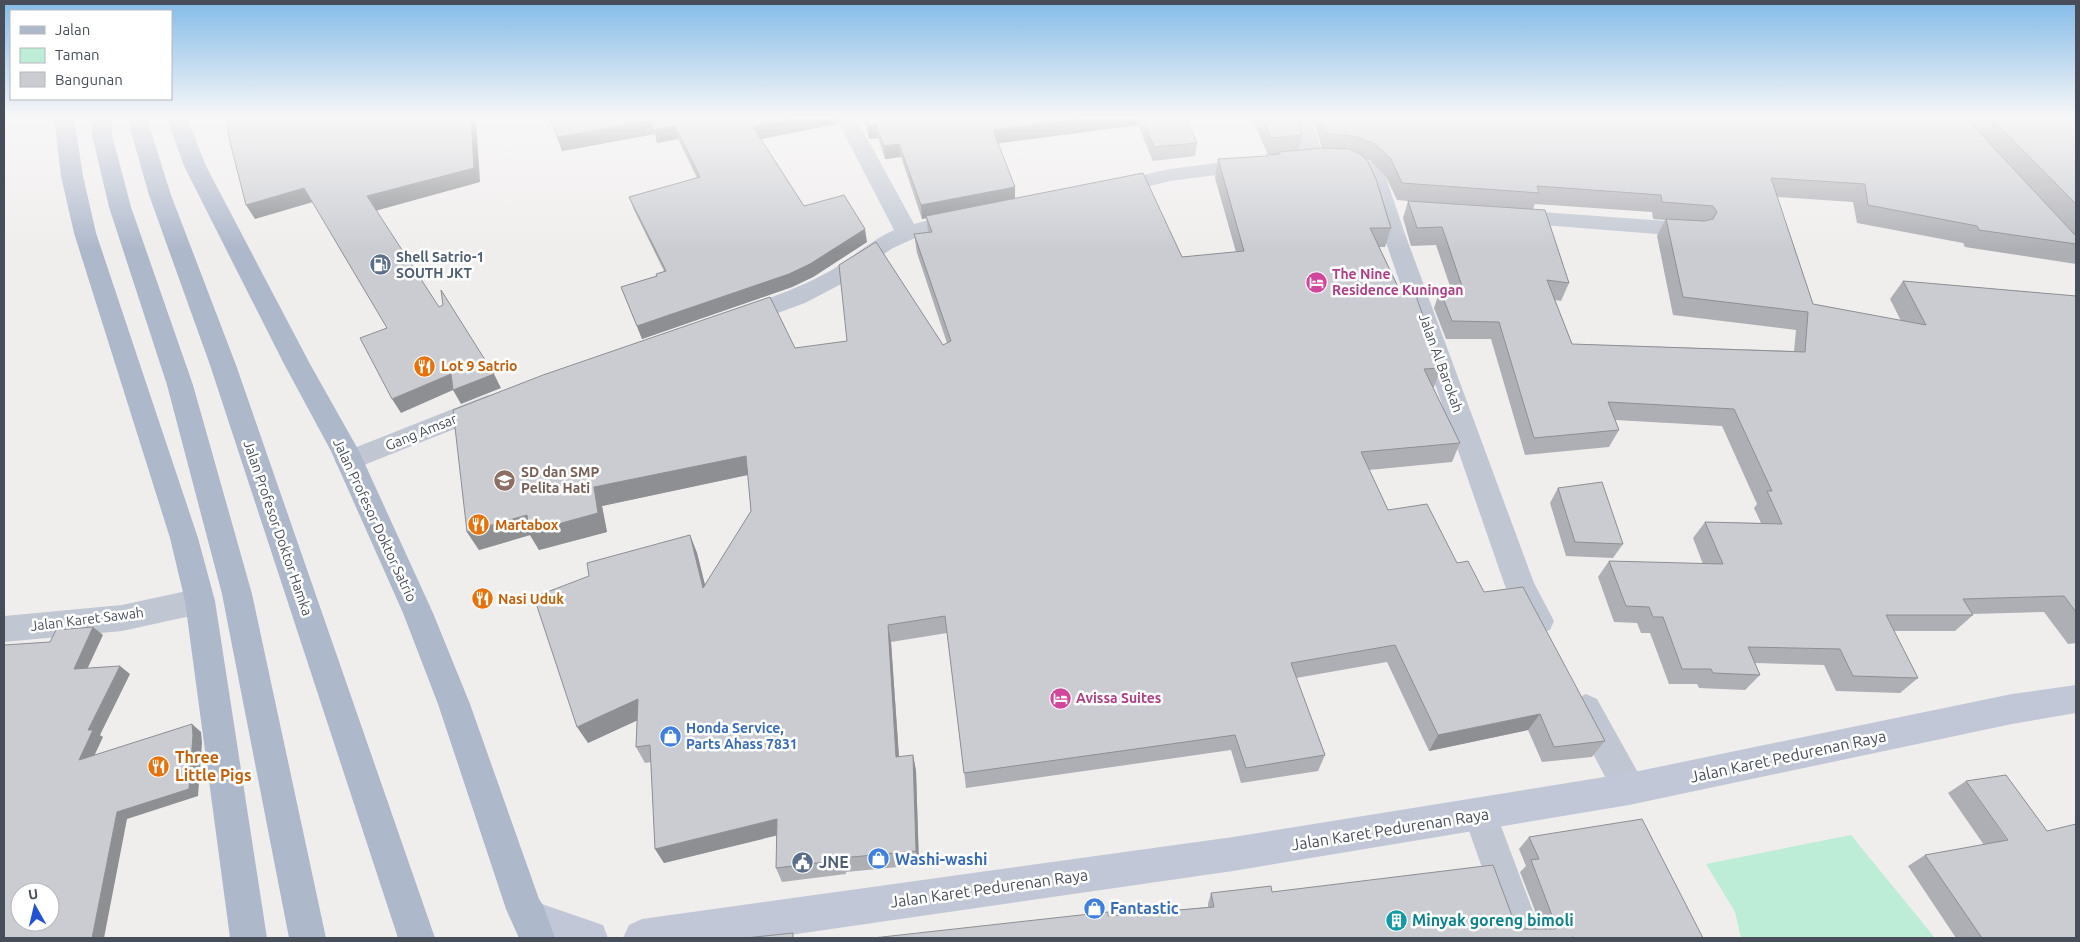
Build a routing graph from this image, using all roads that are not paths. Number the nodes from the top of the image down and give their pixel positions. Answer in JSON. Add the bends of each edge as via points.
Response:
{"nodes":[{"id":1,"x":70,"y":162,"type":"edge"},
{"id":2,"x":109,"y":162,"type":"edge"},
{"id":3,"x":150,"y":162,"type":"edge"},
{"id":4,"x":193,"y":162,"type":"edge"},
{"id":5,"x":869,"y":162,"type":"edge"},
{"id":6,"x":1270,"y":162,"type":"edge"},
{"id":7,"x":1351,"y":162,"type":"edge"},
{"id":8,"x":1087,"y":193,"type":"edge"},
{"id":9,"x":986,"y":214,"type":"edge"},
{"id":10,"x":1492,"y":215,"type":"edge"},
{"id":11,"x":1695,"y":230,"type":"edge"},
{"id":12,"x":907,"y":233,"type":"junction"},
{"id":13,"x":715,"y":327,"type":"edge"},
{"id":14,"x":514,"y":396,"type":"edge"},
{"id":15,"x":349,"y":461,"type":"junction"},
{"id":16,"x":200,"y":601,"type":"junction"},
{"id":17,"x":4,"y":629,"type":"edge"},
{"id":18,"x":1548,"y":639,"type":"edge"},
{"id":19,"x":1577,"y":691,"type":"edge"},
{"id":20,"x":2076,"y":699,"type":"edge"},
{"id":21,"x":1629,"y":790,"type":"junction"},
{"id":22,"x":1480,"y":814,"type":"junction"},
{"id":23,"x":533,"y":928,"type":"edge"},
{"id":24,"x":694,"y":934,"type":"edge"},
{"id":25,"x":249,"y":938,"type":"edge"},
{"id":26,"x":308,"y":938,"type":"edge"},
{"id":27,"x":417,"y":938,"type":"edge"},
{"id":28,"x":590,"y":938,"type":"edge"},
{"id":29,"x":642,"y":938,"type":"edge"},
{"id":30,"x":1525,"y":938,"type":"edge"}],
"edges":[{"from":1,"to":16,"type":"main road","via":[[83,233],[184,538]]},
{"from":2,"to":26,"type":"main road","via":[[120,207],[180,385],[237,594]]},
{"from":3,"to":27,"type":"main road","name":"Jalan Profesor Doktor Hamka","via":[[223,365]]},
{"from":4,"to":15,"type":"main road","name":"Jalan Profesor Doktor Satrio"},
{"from":5,"to":12,"type":"street"},
{"from":6,"to":8,"type":"street","via":[[1170,175]]},
{"from":7,"to":18,"type":"street","name":"Jalan Al Barokah","via":[[1368,168],[1395,208],[1520,586]]},
{"from":9,"to":12,"type":"street","via":[[950,220]]},
{"from":10,"to":11,"type":"street"},
{"from":12,"to":13,"type":"street","via":[[883,244],[839,276],[797,297]]},
{"from":14,"to":15,"type":"street","name":"Gang Amsar"},
{"from":15,"to":23,"type":"main road","name":"Jalan Profesor Doktor Satrio","via":[[422,622]]},
{"from":16,"to":17,"type":"street","name":"Jalan Karet Sawah","via":[[122,618]]},
{"from":16,"to":25,"type":"main road"},
{"from":19,"to":21,"type":"street"},
{"from":20,"to":21,"type":"street","name":"Jalan Karet Pedurenan Raya"},
{"from":21,"to":22,"type":"street","name":"Jalan Karet Pedurenan Raya"},
{"from":22,"to":24,"type":"street","name":"Jalan Karet Pedurenan Raya"},
{"from":22,"to":30,"type":"street"},
{"from":23,"to":28,"type":"street"},
{"from":24,"to":29,"type":"street","name":"Jalan Karet Pedurenan Raya"}]}
